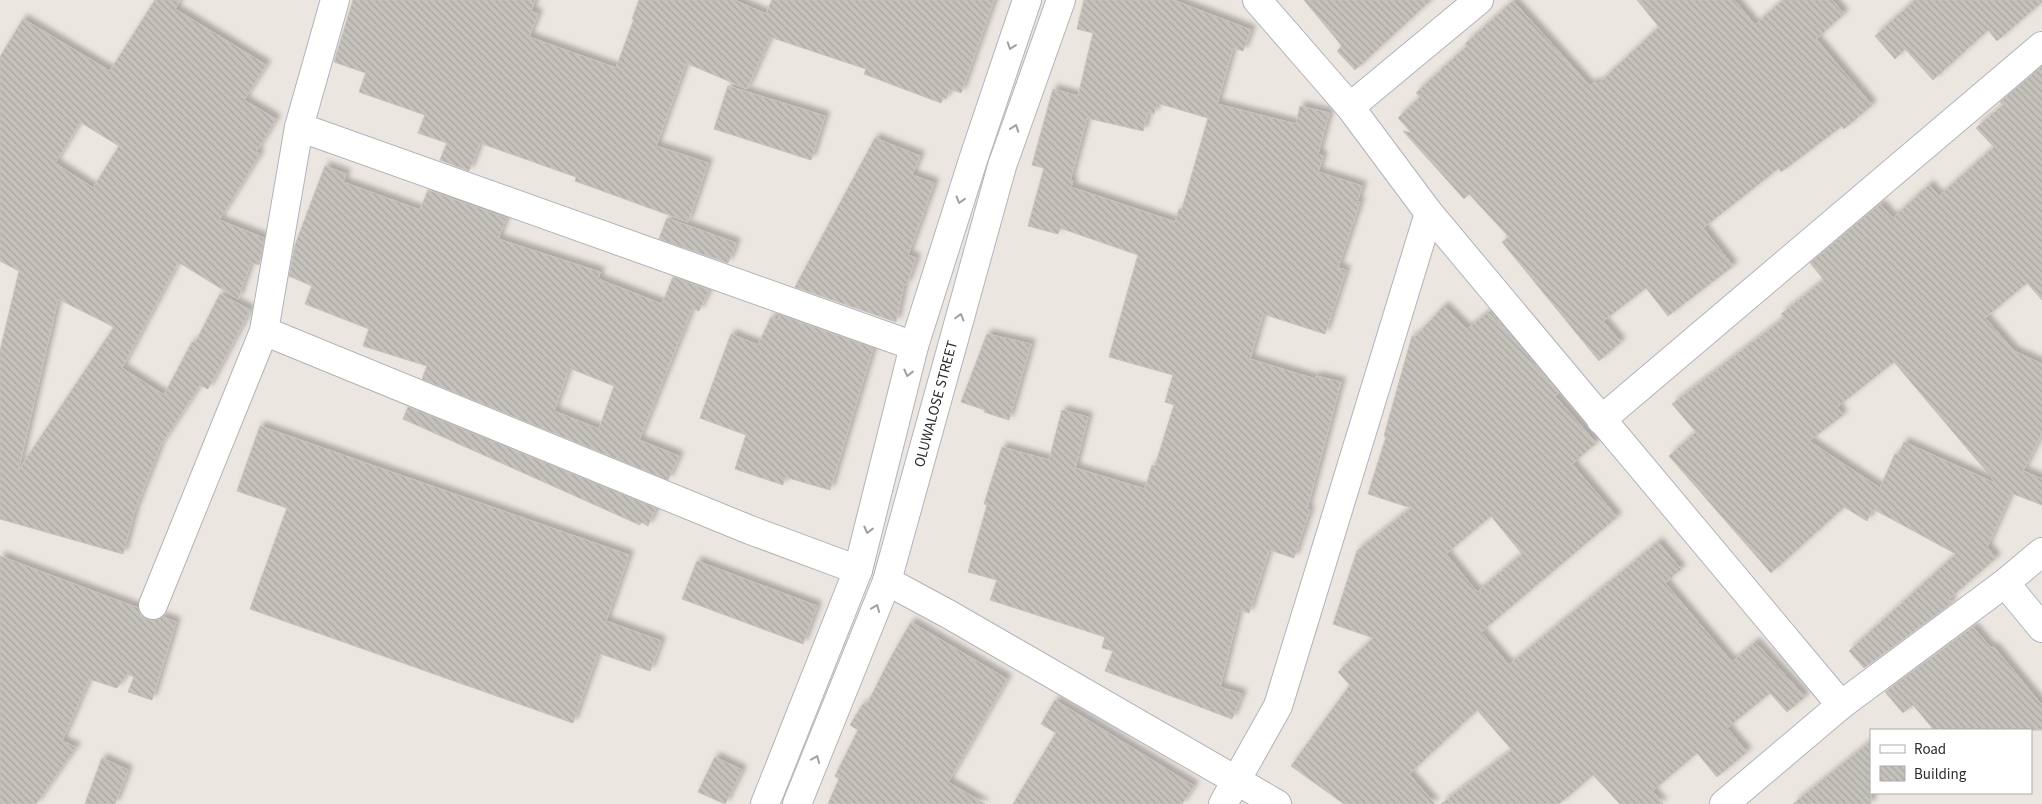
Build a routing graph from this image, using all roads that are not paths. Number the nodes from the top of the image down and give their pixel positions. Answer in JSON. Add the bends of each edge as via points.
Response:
{"nodes":[{"id":1,"x":335,"y":0,"type":"edge"},
{"id":2,"x":1027,"y":0,"type":"edge"},
{"id":3,"x":1061,"y":0,"type":"edge"},
{"id":4,"x":1258,"y":0,"type":"edge"},
{"id":5,"x":1480,"y":0,"type":"edge"},
{"id":6,"x":2042,"y":46,"type":"edge"},
{"id":7,"x":1350,"y":107,"type":"junction"},
{"id":8,"x":299,"y":127,"type":"junction"},
{"id":9,"x":974,"y":157,"type":"junction"},
{"id":10,"x":1002,"y":166,"type":"junction"},
{"id":11,"x":1429,"y":213,"type":"junction"},
{"id":12,"x":264,"y":331,"type":"junction"},
{"id":13,"x":914,"y":346,"type":"junction"},
{"id":14,"x":1601,"y":420,"type":"junction"},
{"id":15,"x":2042,"y":552,"type":"edge"},
{"id":16,"x":858,"y":570,"type":"junction"},
{"id":17,"x":887,"y":581,"type":"junction"},
{"id":18,"x":2005,"y":582,"type":"junction"},
{"id":19,"x":153,"y":605,"type":"dead end"},
{"id":20,"x":2042,"y":628,"type":"edge"},
{"id":21,"x":1841,"y":704,"type":"junction"},
{"id":22,"x":1237,"y":781,"type":"junction"},
{"id":23,"x":765,"y":804,"type":"edge"},
{"id":24,"x":798,"y":804,"type":"edge"},
{"id":25,"x":1223,"y":804,"type":"edge"},
{"id":26,"x":1277,"y":804,"type":"edge"},
{"id":27,"x":1724,"y":804,"type":"edge"}],
"edges":[{"from":1,"to":8,"type":"street"},
{"from":2,"to":9,"type":"street","one_way":true},
{"from":10,"to":3,"type":"street","name":"OLUWALOSE STREET","one_way":true},
{"from":4,"to":7,"type":"street"},
{"from":5,"to":7,"type":"street"},
{"from":6,"to":14,"type":"street"},
{"from":7,"to":11,"type":"street"},
{"from":8,"to":12,"type":"street"},
{"from":8,"to":13,"type":"street"},
{"from":9,"to":10,"type":"street"},
{"from":9,"to":13,"type":"street","one_way":true},
{"from":17,"to":10,"type":"street","name":"OLUWALOSE STREET","one_way":true},
{"from":11,"to":14,"type":"street"},
{"from":11,"to":22,"type":"street","via":[[1278,706]]},
{"from":12,"to":16,"type":"street","via":[[750,530]]},
{"from":12,"to":19,"type":"street"},
{"from":13,"to":16,"type":"street","one_way":true},
{"from":14,"to":21,"type":"street"},
{"from":15,"to":18,"type":"street"},
{"from":16,"to":23,"type":"street"},
{"from":17,"to":22,"type":"street"},
{"from":24,"to":17,"type":"street","name":"OLUWALOSE STREET","one_way":true},
{"from":18,"to":20,"type":"street"},
{"from":18,"to":21,"type":"street"},
{"from":21,"to":27,"type":"street"},
{"from":22,"to":25,"type":"street"},
{"from":22,"to":26,"type":"street"}]}
